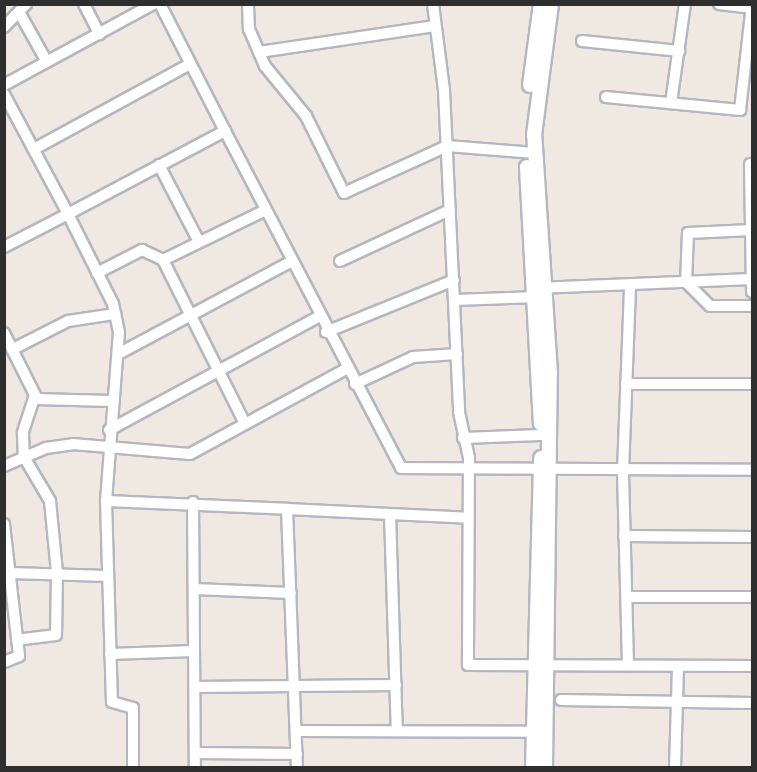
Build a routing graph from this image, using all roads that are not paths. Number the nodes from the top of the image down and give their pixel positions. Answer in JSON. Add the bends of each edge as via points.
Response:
{"nodes":[{"id":1,"x":84,"y":4,"type":"edge"},
{"id":2,"x":153,"y":4,"type":"edge"},
{"id":3,"x":160,"y":4,"type":"edge"},
{"id":4,"x":248,"y":4,"type":"edge"},
{"id":5,"x":434,"y":4,"type":"edge"},
{"id":6,"x":541,"y":4,"type":"edge"},
{"id":7,"x":551,"y":4,"type":"edge"},
{"id":8,"x":685,"y":4,"type":"edge"},
{"id":9,"x":719,"y":4,"type":"edge"},
{"id":10,"x":752,"y":6,"type":"edge"},
{"id":11,"x":23,"y":8,"type":"edge"},
{"id":12,"x":435,"y":26,"type":"junction"},
{"id":13,"x":4,"y":27,"type":"edge"},
{"id":14,"x":99,"y":34,"type":"junction"},
{"id":15,"x":582,"y":41,"type":"dead end"},
{"id":16,"x":678,"y":51,"type":"junction"},
{"id":17,"x":259,"y":52,"type":"junction"},
{"id":18,"x":47,"y":62,"type":"junction"},
{"id":19,"x":190,"y":64,"type":"junction"},
{"id":20,"x":4,"y":85,"type":"edge"},
{"id":21,"x":4,"y":94,"type":"edge"},
{"id":22,"x":606,"y":97,"type":"dead end"},
{"id":23,"x":672,"y":104,"type":"junction"},
{"id":24,"x":740,"y":110,"type":"junction"},
{"id":25,"x":753,"y":111,"type":"edge"},
{"id":26,"x":225,"y":131,"type":"junction"},
{"id":27,"x":447,"y":146,"type":"junction"},
{"id":28,"x":34,"y":149,"type":"junction"},
{"id":29,"x":531,"y":153,"type":"junction"},
{"id":30,"x":750,"y":164,"type":"dead end"},
{"id":31,"x":159,"y":165,"type":"junction"},
{"id":32,"x":450,"y":210,"type":"junction"},
{"id":33,"x":264,"y":211,"type":"junction"},
{"id":34,"x":68,"y":214,"type":"junction"},
{"id":35,"x":752,"y":227,"type":"edge"},
{"id":36,"x":199,"y":242,"type":"junction"},
{"id":37,"x":4,"y":247,"type":"edge"},
{"id":38,"x":163,"y":260,"type":"junction"},
{"id":39,"x":340,"y":261,"type":"dead end"},
{"id":40,"x":290,"y":262,"type":"junction"},
{"id":41,"x":97,"y":273,"type":"junction"},
{"id":42,"x":752,"y":279,"type":"edge"},
{"id":43,"x":454,"y":280,"type":"junction"},
{"id":44,"x":686,"y":282,"type":"junction"},
{"id":45,"x":630,"y":285,"type":"junction"},
{"id":46,"x":540,"y":291,"type":"junction"},
{"id":47,"x":753,"y":292,"type":"edge"},
{"id":48,"x":455,"y":300,"type":"junction"},
{"id":49,"x":753,"y":306,"type":"edge"},
{"id":50,"x":115,"y":314,"type":"junction"},
{"id":51,"x":191,"y":315,"type":"junction"},
{"id":52,"x":318,"y":317,"type":"junction"},
{"id":53,"x":326,"y":332,"type":"junction"},
{"id":54,"x":4,"y":333,"type":"edge"},
{"id":55,"x":13,"y":349,"type":"junction"},
{"id":56,"x":118,"y":354,"type":"junction"},
{"id":57,"x":457,"y":354,"type":"junction"},
{"id":58,"x":346,"y":369,"type":"junction"},
{"id":59,"x":218,"y":372,"type":"junction"},
{"id":60,"x":355,"y":384,"type":"junction"},
{"id":61,"x":626,"y":384,"type":"junction"},
{"id":62,"x":753,"y":384,"type":"edge"},
{"id":63,"x":35,"y":399,"type":"junction"},
{"id":64,"x":112,"y":401,"type":"junction"},
{"id":65,"x":245,"y":424,"type":"junction"},
{"id":66,"x":109,"y":430,"type":"junction"},
{"id":67,"x":541,"y":435,"type":"junction"},
{"id":68,"x":463,"y":438,"type":"junction"},
{"id":69,"x":108,"y":444,"type":"junction"},
{"id":70,"x":24,"y":457,"type":"junction"},
{"id":71,"x":4,"y":466,"type":"edge"},
{"id":72,"x":469,"y":470,"type":"junction"},
{"id":73,"x":753,"y":470,"type":"edge"},
{"id":74,"x":545,"y":471,"type":"junction"},
{"id":75,"x":623,"y":471,"type":"junction"},
{"id":76,"x":106,"y":501,"type":"junction"},
{"id":77,"x":193,"y":502,"type":"junction"},
{"id":78,"x":286,"y":509,"type":"junction"},
{"id":79,"x":390,"y":514,"type":"junction"},
{"id":80,"x":468,"y":518,"type":"junction"},
{"id":81,"x":4,"y":524,"type":"edge"},
{"id":82,"x":624,"y":536,"type":"junction"},
{"id":83,"x":753,"y":537,"type":"edge"},
{"id":84,"x":10,"y":573,"type":"junction"},
{"id":85,"x":57,"y":573,"type":"junction"},
{"id":86,"x":108,"y":576,"type":"junction"},
{"id":87,"x":194,"y":589,"type":"junction"},
{"id":88,"x":291,"y":593,"type":"junction"},
{"id":89,"x":627,"y":597,"type":"junction"},
{"id":90,"x":753,"y":597,"type":"edge"},
{"id":91,"x":17,"y":640,"type":"junction"},
{"id":92,"x":194,"y":651,"type":"junction"},
{"id":93,"x":110,"y":654,"type":"junction"},
{"id":94,"x":4,"y":662,"type":"edge"},
{"id":95,"x":543,"y":663,"type":"junction"},
{"id":96,"x":628,"y":664,"type":"junction"},
{"id":97,"x":678,"y":666,"type":"junction"},
{"id":98,"x":753,"y":666,"type":"edge"},
{"id":99,"x":396,"y":685,"type":"junction"},
{"id":100,"x":195,"y":687,"type":"junction"},
{"id":101,"x":295,"y":687,"type":"junction"},
{"id":102,"x":561,"y":700,"type":"dead end"},
{"id":103,"x":677,"y":701,"type":"junction"},
{"id":104,"x":753,"y":703,"type":"edge"},
{"id":105,"x":297,"y":731,"type":"junction"},
{"id":106,"x":397,"y":731,"type":"junction"},
{"id":107,"x":540,"y":732,"type":"junction"},
{"id":108,"x":195,"y":753,"type":"junction"},
{"id":109,"x":297,"y":754,"type":"junction"},
{"id":110,"x":133,"y":768,"type":"edge"},
{"id":111,"x":195,"y":768,"type":"edge"},
{"id":112,"x":297,"y":768,"type":"edge"},
{"id":113,"x":533,"y":768,"type":"edge"},
{"id":114,"x":545,"y":768,"type":"edge"},
{"id":115,"x":675,"y":768,"type":"edge"}],
"edges":[{"from":1,"to":14,"type":"street"},
{"from":2,"to":14,"type":"street"},
{"from":3,"to":19,"type":"street"},
{"from":4,"to":17,"type":"street","via":[[249,29]]},
{"from":5,"to":12,"type":"street"},
{"from":6,"to":29,"type":"street"},
{"from":7,"to":29,"type":"street"},
{"from":8,"to":16,"type":"street"},
{"from":9,"to":10,"type":"street"},
{"from":10,"to":24,"type":"street"},
{"from":11,"to":13,"type":"street"},
{"from":11,"to":18,"type":"street"},
{"from":12,"to":17,"type":"street"},
{"from":12,"to":27,"type":"street"},
{"from":14,"to":18,"type":"street"},
{"from":15,"to":16,"type":"street"},
{"from":16,"to":23,"type":"street"},
{"from":17,"to":27,"type":"street","via":[[303,112],[344,193]]},
{"from":18,"to":20,"type":"street"},
{"from":19,"to":26,"type":"street"},
{"from":19,"to":28,"type":"street"},
{"from":21,"to":28,"type":"street"},
{"from":22,"to":23,"type":"street"},
{"from":23,"to":24,"type":"street"},
{"from":24,"to":25,"type":"street"},
{"from":26,"to":31,"type":"street"},
{"from":26,"to":33,"type":"street"},
{"from":27,"to":29,"type":"street"},
{"from":27,"to":32,"type":"street"},
{"from":28,"to":34,"type":"street"},
{"from":29,"to":46,"type":"street"},
{"from":30,"to":35,"type":"street"},
{"from":31,"to":34,"type":"street"},
{"from":31,"to":36,"type":"street"},
{"from":32,"to":39,"type":"street"},
{"from":32,"to":43,"type":"street"},
{"from":33,"to":36,"type":"street"},
{"from":33,"to":40,"type":"street"},
{"from":34,"to":37,"type":"street"},
{"from":34,"to":41,"type":"street"},
{"from":35,"to":42,"type":"street"},
{"from":35,"to":44,"type":"street","via":[[688,233]]},
{"from":36,"to":38,"type":"street"},
{"from":38,"to":41,"type":"street","via":[[142,250]]},
{"from":38,"to":51,"type":"street"},
{"from":40,"to":51,"type":"street"},
{"from":40,"to":52,"type":"street"},
{"from":41,"to":50,"type":"street"},
{"from":42,"to":44,"type":"street"},
{"from":42,"to":47,"type":"street"},
{"from":43,"to":48,"type":"street"},
{"from":43,"to":53,"type":"street"},
{"from":44,"to":45,"type":"street"},
{"from":44,"to":49,"type":"street","via":[[710,306]]},
{"from":45,"to":46,"type":"street"},
{"from":45,"to":61,"type":"street"},
{"from":46,"to":48,"type":"street"},
{"from":46,"to":67,"type":"street"},
{"from":46,"to":74,"type":"street"},
{"from":48,"to":57,"type":"street"},
{"from":50,"to":55,"type":"street","via":[[68,321]]},
{"from":50,"to":56,"type":"street"},
{"from":51,"to":56,"type":"street"},
{"from":51,"to":59,"type":"street"},
{"from":52,"to":53,"type":"street"},
{"from":52,"to":59,"type":"street"},
{"from":53,"to":58,"type":"street"},
{"from":54,"to":55,"type":"street"},
{"from":55,"to":63,"type":"street"},
{"from":56,"to":64,"type":"street"},
{"from":57,"to":60,"type":"street","via":[[413,357]]},
{"from":57,"to":68,"type":"street"},
{"from":58,"to":60,"type":"street"},
{"from":58,"to":65,"type":"street"},
{"from":59,"to":65,"type":"street"},
{"from":59,"to":66,"type":"street"},
{"from":60,"to":72,"type":"street","via":[[401,468]]},
{"from":61,"to":62,"type":"street"},
{"from":61,"to":75,"type":"street"},
{"from":63,"to":64,"type":"street"},
{"from":63,"to":70,"type":"street","via":[[23,433]]},
{"from":64,"to":66,"type":"street"},
{"from":65,"to":69,"type":"street","via":[[189,454]]},
{"from":66,"to":69,"type":"street"},
{"from":67,"to":68,"type":"street"},
{"from":67,"to":74,"type":"street"},
{"from":68,"to":72,"type":"street"},
{"from":69,"to":70,"type":"street","via":[[58,445]]},
{"from":69,"to":76,"type":"street"},
{"from":70,"to":71,"type":"street"},
{"from":70,"to":85,"type":"street","via":[[50,501]]},
{"from":72,"to":74,"type":"street"},
{"from":72,"to":80,"type":"street"},
{"from":73,"to":75,"type":"street"},
{"from":74,"to":75,"type":"street"},
{"from":74,"to":95,"type":"street"},
{"from":75,"to":82,"type":"street"},
{"from":76,"to":77,"type":"street"},
{"from":76,"to":86,"type":"street"},
{"from":77,"to":78,"type":"street"},
{"from":77,"to":87,"type":"street"},
{"from":78,"to":79,"type":"street"},
{"from":78,"to":88,"type":"street"},
{"from":79,"to":80,"type":"street"},
{"from":79,"to":99,"type":"street"},
{"from":80,"to":95,"type":"street","via":[[468,665]]},
{"from":81,"to":84,"type":"street"},
{"from":82,"to":83,"type":"street"},
{"from":82,"to":89,"type":"street"},
{"from":84,"to":85,"type":"street"},
{"from":84,"to":91,"type":"street"},
{"from":85,"to":86,"type":"street"},
{"from":85,"to":91,"type":"street","via":[[56,635]]},
{"from":86,"to":93,"type":"street"},
{"from":87,"to":88,"type":"street"},
{"from":87,"to":92,"type":"street"},
{"from":88,"to":101,"type":"street"},
{"from":89,"to":90,"type":"street"},
{"from":89,"to":96,"type":"street"},
{"from":91,"to":94,"type":"street","via":[[18,659]]},
{"from":92,"to":93,"type":"street"},
{"from":92,"to":100,"type":"street"},
{"from":93,"to":110,"type":"street","via":[[112,702],[133,708]]},
{"from":95,"to":96,"type":"street"},
{"from":95,"to":107,"type":"street"},
{"from":96,"to":97,"type":"street"},
{"from":97,"to":98,"type":"street"},
{"from":97,"to":103,"type":"street"},
{"from":99,"to":101,"type":"street"},
{"from":99,"to":106,"type":"street"},
{"from":100,"to":101,"type":"street"},
{"from":100,"to":108,"type":"street"},
{"from":101,"to":105,"type":"street"},
{"from":102,"to":103,"type":"street"},
{"from":103,"to":104,"type":"street"},
{"from":103,"to":115,"type":"street"},
{"from":105,"to":106,"type":"street"},
{"from":105,"to":109,"type":"street"},
{"from":106,"to":107,"type":"street"},
{"from":107,"to":113,"type":"street"},
{"from":107,"to":114,"type":"street"},
{"from":108,"to":109,"type":"street"},
{"from":108,"to":111,"type":"street"},
{"from":109,"to":112,"type":"street"}]}
